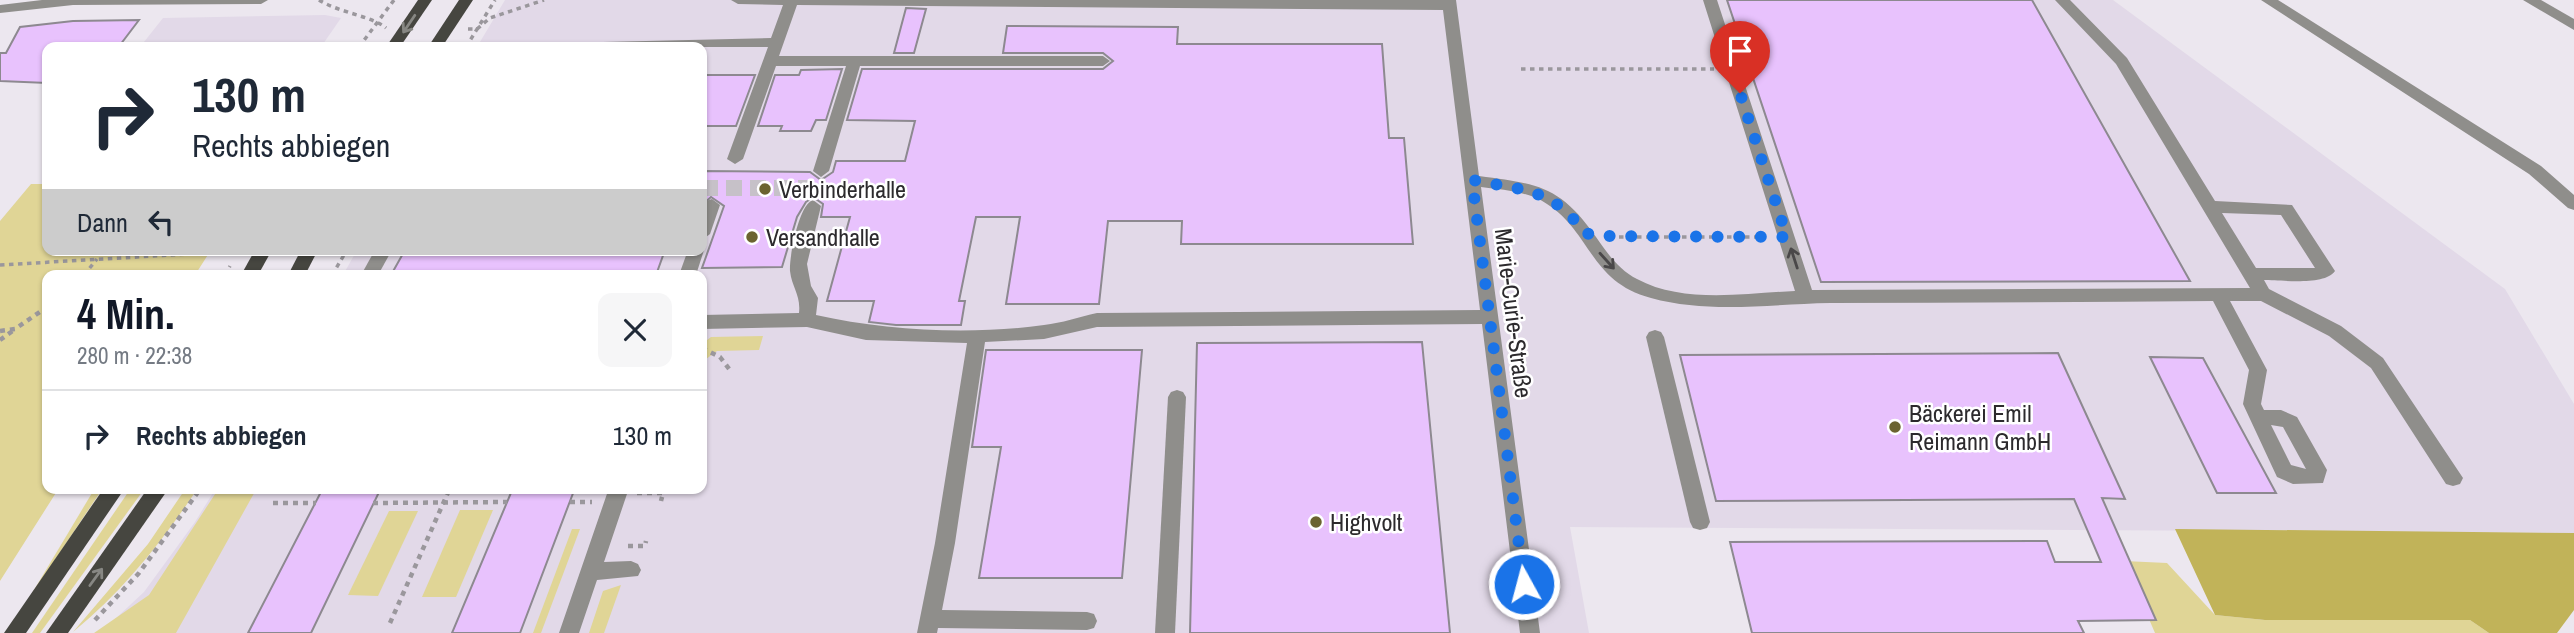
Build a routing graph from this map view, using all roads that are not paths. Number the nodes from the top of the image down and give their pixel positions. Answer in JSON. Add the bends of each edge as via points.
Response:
{"nodes":[{"id":1,"x":261,"y":0,"type":"edge"},
{"id":2,"x":425,"y":0,"type":"edge"},
{"id":3,"x":466,"y":0,"type":"edge"},
{"id":4,"x":738,"y":0,"type":"edge"},
{"id":5,"x":1710,"y":0,"type":"edge"},
{"id":6,"x":2062,"y":0,"type":"edge"},
{"id":7,"x":2268,"y":0,"type":"edge"},
{"id":8,"x":2530,"y":0,"type":"edge"},
{"id":9,"x":792,"y":1,"type":"edge"},
{"id":10,"x":1449,"y":3,"type":"edge"},
{"id":11,"x":0,"y":9,"type":"edge"},
{"id":12,"x":2574,"y":24,"type":"edge"},
{"id":13,"x":396,"y":42,"type":"edge"},
{"id":14,"x":438,"y":42,"type":"edge"},
{"id":15,"x":778,"y":42,"type":"junction"},
{"id":16,"x":707,"y":44,"type":"edge"},
{"id":17,"x":855,"y":59,"type":"junction"},
{"id":18,"x":771,"y":61,"type":"junction"},
{"id":19,"x":1103,"y":61,"type":"dead end"},
{"id":20,"x":735,"y":159,"type":"dead end"},
{"id":21,"x":821,"y":171,"type":"dead end"},
{"id":22,"x":1472,"y":180,"type":"junction"},
{"id":23,"x":2574,"y":204,"type":"edge"},
{"id":24,"x":712,"y":205,"type":"dead end"},
{"id":25,"x":813,"y":206,"type":"dead end"},
{"id":26,"x":2211,"y":207,"type":"junction"},
{"id":27,"x":707,"y":220,"type":"edge"},
{"id":28,"x":2251,"y":274,"type":"junction"},
{"id":29,"x":2218,"y":294,"type":"junction"},
{"id":30,"x":2263,"y":294,"type":"junction"},
{"id":31,"x":1806,"y":297,"type":"junction"},
{"id":32,"x":1489,"y":317,"type":"junction"},
{"id":33,"x":807,"y":320,"type":"junction"},
{"id":34,"x":707,"y":322,"type":"edge"},
{"id":35,"x":977,"y":336,"type":"junction"},
{"id":36,"x":1655,"y":337,"type":"dead end"},
{"id":37,"x":1177,"y":397,"type":"dead end"},
{"id":38,"x":2258,"y":417,"type":"dead end"},
{"id":39,"x":2453,"y":478,"type":"dead end"},
{"id":40,"x":111,"y":494,"type":"edge"},
{"id":41,"x":155,"y":494,"type":"edge"},
{"id":42,"x":617,"y":494,"type":"edge"},
{"id":43,"x":1700,"y":522,"type":"dead end"},
{"id":44,"x":631,"y":570,"type":"dead end"},
{"id":45,"x":591,"y":571,"type":"junction"},
{"id":46,"x":1087,"y":621,"type":"dead end"},
{"id":47,"x":928,"y":626,"type":"edge"},
{"id":48,"x":14,"y":633,"type":"edge"},
{"id":49,"x":56,"y":633,"type":"edge"},
{"id":50,"x":569,"y":633,"type":"edge"},
{"id":51,"x":1165,"y":633,"type":"edge"},
{"id":52,"x":1531,"y":633,"type":"edge"}],
"edges":[{"from":1,"to":11,"type":"street","via":[[73,1]]},
{"from":2,"to":13,"type":"main road","one_way":true},
{"from":3,"to":14,"type":"main road"},
{"from":4,"to":9,"type":"street"},
{"from":31,"to":5,"type":"street","one_way":true},
{"from":6,"to":26,"type":"street","via":[[2122,61]]},
{"from":7,"to":23,"type":"street","via":[[2535,170]]},
{"from":8,"to":12,"type":"street"},
{"from":9,"to":10,"type":"street"},
{"from":9,"to":15,"type":"street"},
{"from":10,"to":22,"type":"street","name":"Marie-Curie-Straße"},
{"from":15,"to":16,"type":"street"},
{"from":15,"to":18,"type":"street"},
{"from":17,"to":18,"type":"street"},
{"from":17,"to":19,"type":"street"},
{"from":17,"to":21,"type":"street"},
{"from":18,"to":20,"type":"street"},
{"from":22,"to":31,"type":"street","one_way":true,"via":[[1541,193],[1573,217],[1627,282],[1661,297]]},
{"from":22,"to":32,"type":"street","name":"Marie-Curie-Straße"},
{"from":24,"to":27,"type":"street"},
{"from":25,"to":33,"type":"street","via":[[796,268],[809,298]]},
{"from":26,"to":28,"type":"street"},
{"from":26,"to":28,"type":"street","via":[[2286,209],[2326,271]]},
{"from":28,"to":30,"type":"street"},
{"from":29,"to":30,"type":"street"},
{"from":29,"to":31,"type":"street"},
{"from":29,"to":38,"type":"street","via":[[2258,370],[2252,404]]},
{"from":30,"to":39,"type":"street","via":[[2335,331],[2377,363]]},
{"from":32,"to":35,"type":"street","via":[[1097,320],[1044,332]]},
{"from":32,"to":52,"type":"street","name":"Marie-Curie-Straße"},
{"from":33,"to":34,"type":"street"},
{"from":33,"to":35,"type":"street","via":[[866,333]]},
{"from":35,"to":47,"type":"street"},
{"from":36,"to":43,"type":"street"},
{"from":37,"to":51,"type":"street"},
{"from":40,"to":48,"type":"main road"},
{"from":49,"to":41,"type":"main road","one_way":true},
{"from":42,"to":45,"type":"street"},
{"from":44,"to":45,"type":"street"},
{"from":45,"to":50,"type":"street"},
{"from":46,"to":47,"type":"street"}]}
